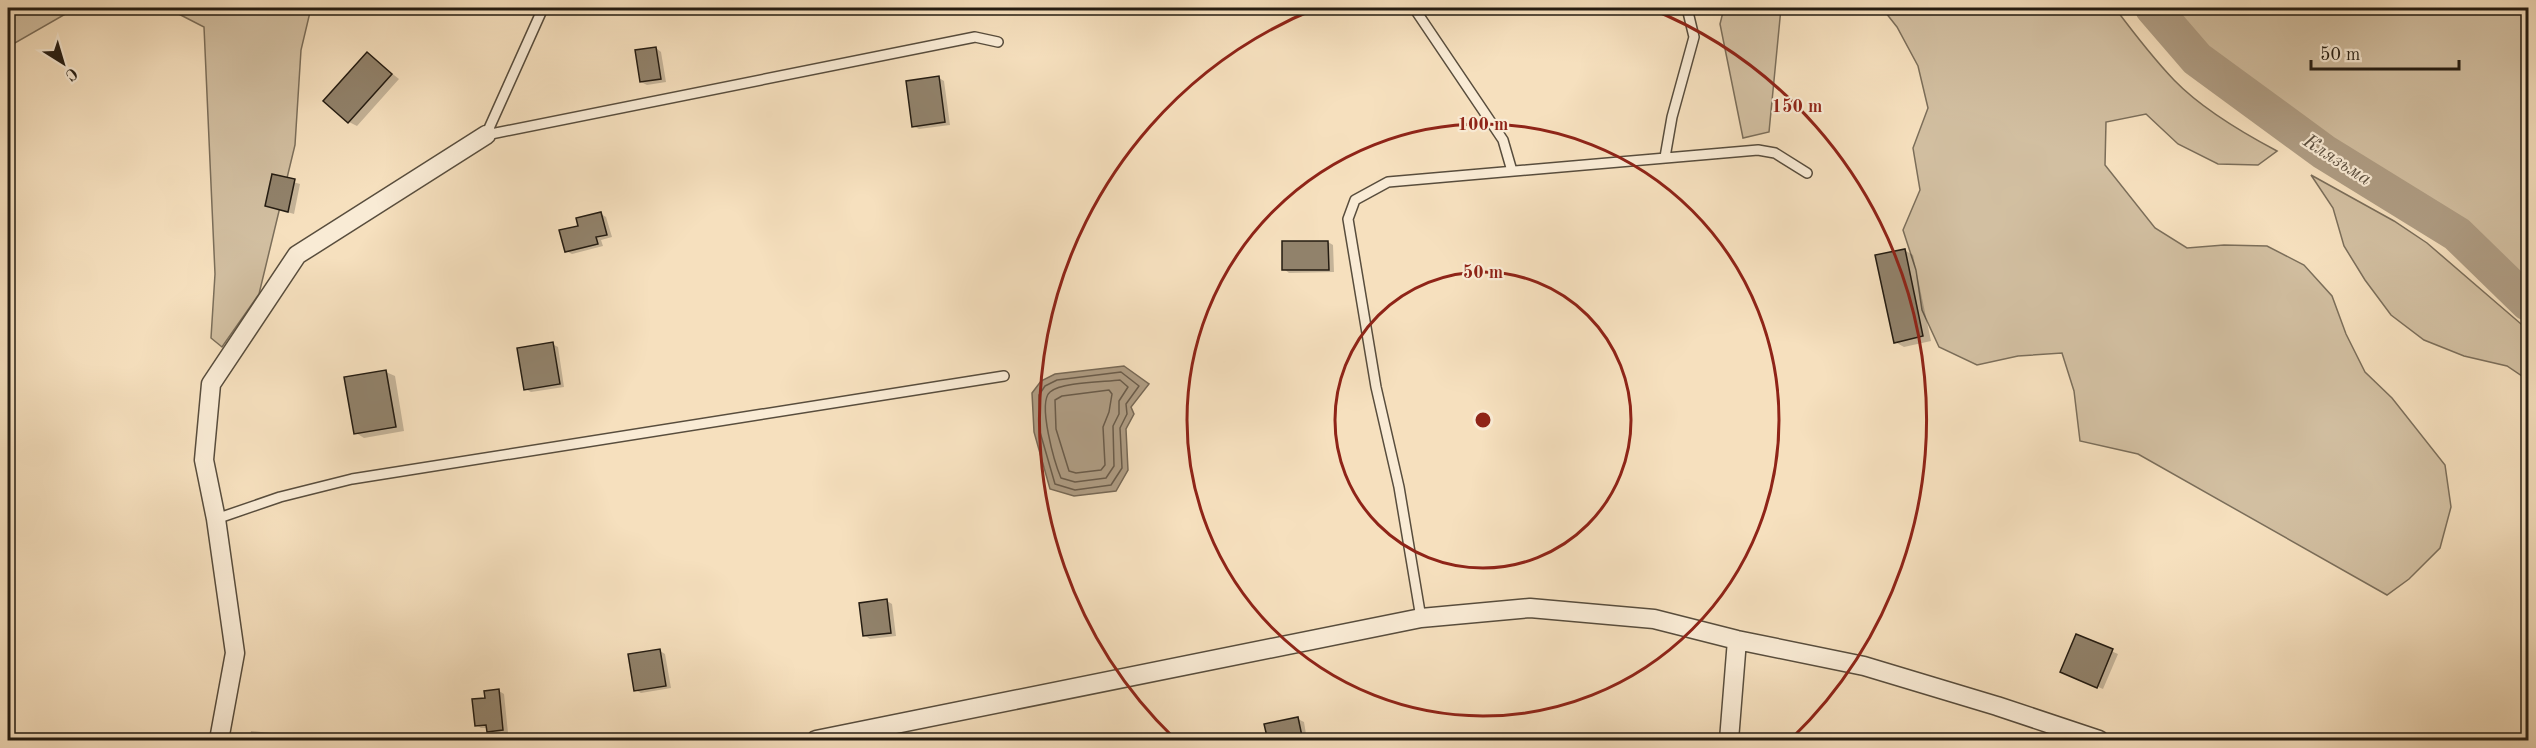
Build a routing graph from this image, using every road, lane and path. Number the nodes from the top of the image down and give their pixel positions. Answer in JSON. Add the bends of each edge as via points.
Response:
{"nodes":[{"id":1,"x":543,"y":8,"type":"edge"},
{"id":2,"x":1413,"y":8,"type":"edge"},
{"id":3,"x":1687,"y":8,"type":"edge"},
{"id":4,"x":998,"y":42,"type":"dead end"},
{"id":5,"x":486,"y":135,"type":"junction"},
{"id":6,"x":1665,"y":157,"type":"junction"},
{"id":7,"x":1512,"y":171,"type":"junction"},
{"id":8,"x":1807,"y":173,"type":"dead end"},
{"id":9,"x":1004,"y":376,"type":"dead end"},
{"id":10,"x":216,"y":519,"type":"junction"},
{"id":11,"x":1421,"y":618,"type":"junction"},
{"id":12,"x":1737,"y":640,"type":"junction"},
{"id":13,"x":219,"y":741,"type":"edge"},
{"id":14,"x":816,"y":741,"type":"edge"},
{"id":15,"x":1729,"y":741,"type":"edge"},
{"id":16,"x":2099,"y":741,"type":"edge"}],
"edges":[{"from":1,"to":5,"type":"lane"},
{"from":2,"to":7,"type":"lane","via":[[1503,140]]},
{"from":3,"to":6,"type":"lane","via":[[1694,36]]},
{"from":4,"to":5,"type":"lane","via":[[975,37]]},
{"from":5,"to":10,"type":"street","via":[[297,255],[211,384],[204,460]]},
{"from":6,"to":7,"type":"lane"},
{"from":6,"to":8,"type":"lane","via":[[1758,150],[1775,153]]},
{"from":7,"to":11,"type":"lane","via":[[1388,182],[1355,200],[1348,219]]},
{"from":9,"to":10,"type":"lane","via":[[352,479],[280,497]]},
{"from":10,"to":13,"type":"street","via":[[235,653]]},
{"from":11,"to":12,"type":"street","via":[[1530,608],[1654,620]]},
{"from":11,"to":14,"type":"street"},
{"from":12,"to":15,"type":"street"},
{"from":12,"to":16,"type":"street","via":[[1864,666]]}]}
